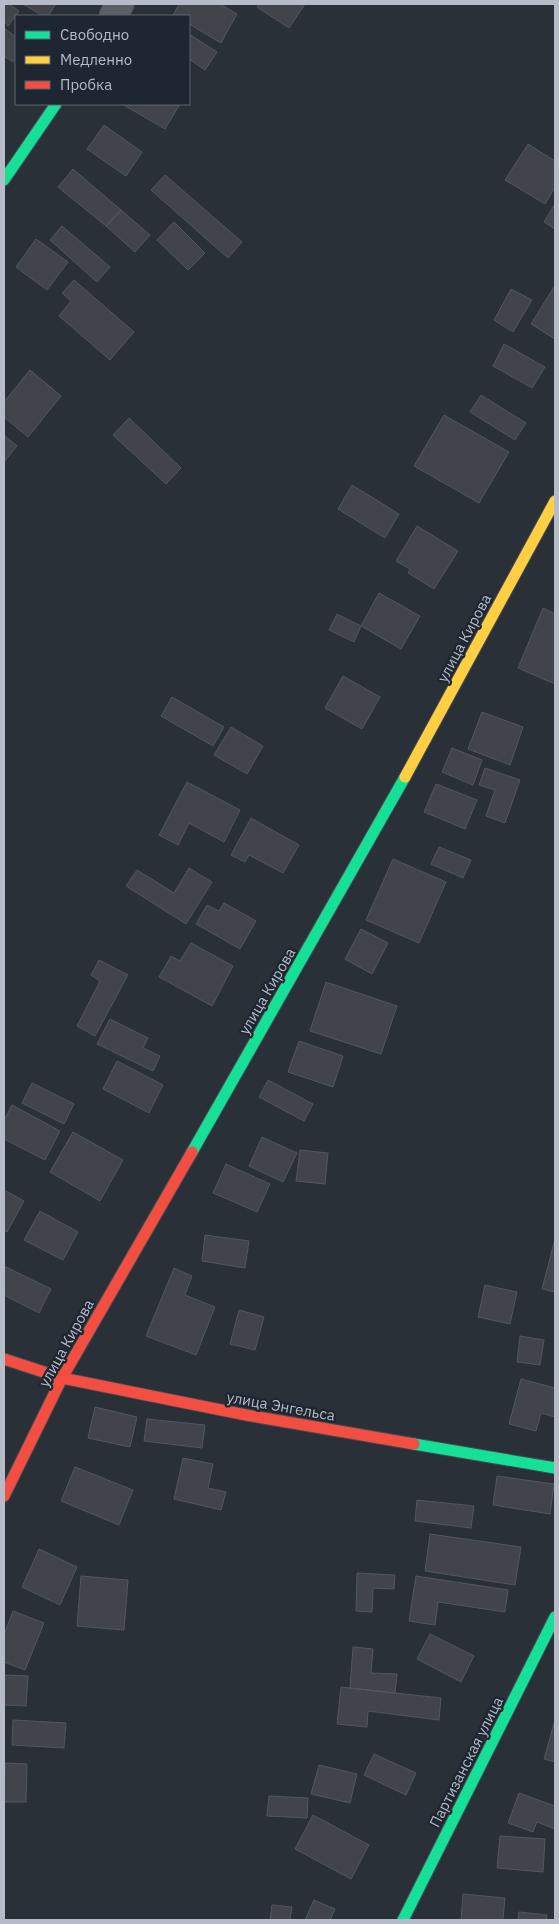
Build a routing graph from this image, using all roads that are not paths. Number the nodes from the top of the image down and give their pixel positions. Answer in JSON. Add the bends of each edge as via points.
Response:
{"nodes":[{"id":1,"x":120,"y":4,"type":"edge"},
{"id":2,"x":114,"y":15,"type":"edge"},
{"id":3,"x":55,"y":105,"type":"edge"},
{"id":4,"x":4,"y":180,"type":"edge"},
{"id":5,"x":555,"y":501,"type":"edge"},
{"id":6,"x":4,"y":1359,"type":"edge"},
{"id":7,"x":62,"y":1378,"type":"junction"},
{"id":8,"x":555,"y":1468,"type":"edge"},
{"id":9,"x":4,"y":1496,"type":"edge"},
{"id":10,"x":555,"y":1617,"type":"edge"},
{"id":11,"x":403,"y":1920,"type":"edge"}],
"edges":[{"from":1,"to":2,"type":"street"},
{"from":3,"to":4,"type":"street"},
{"from":5,"to":7,"type":"street","name":"улица Кирова","via":[[386,814]]},
{"from":6,"to":7,"type":"street","name":"улица Энгельса"},
{"from":7,"to":8,"type":"street","name":"улица Энгельса","via":[[246,1415]]},
{"from":7,"to":9,"type":"street","name":"улица Кирова"},
{"from":10,"to":11,"type":"street","name":"Партизанская улица"}]}
